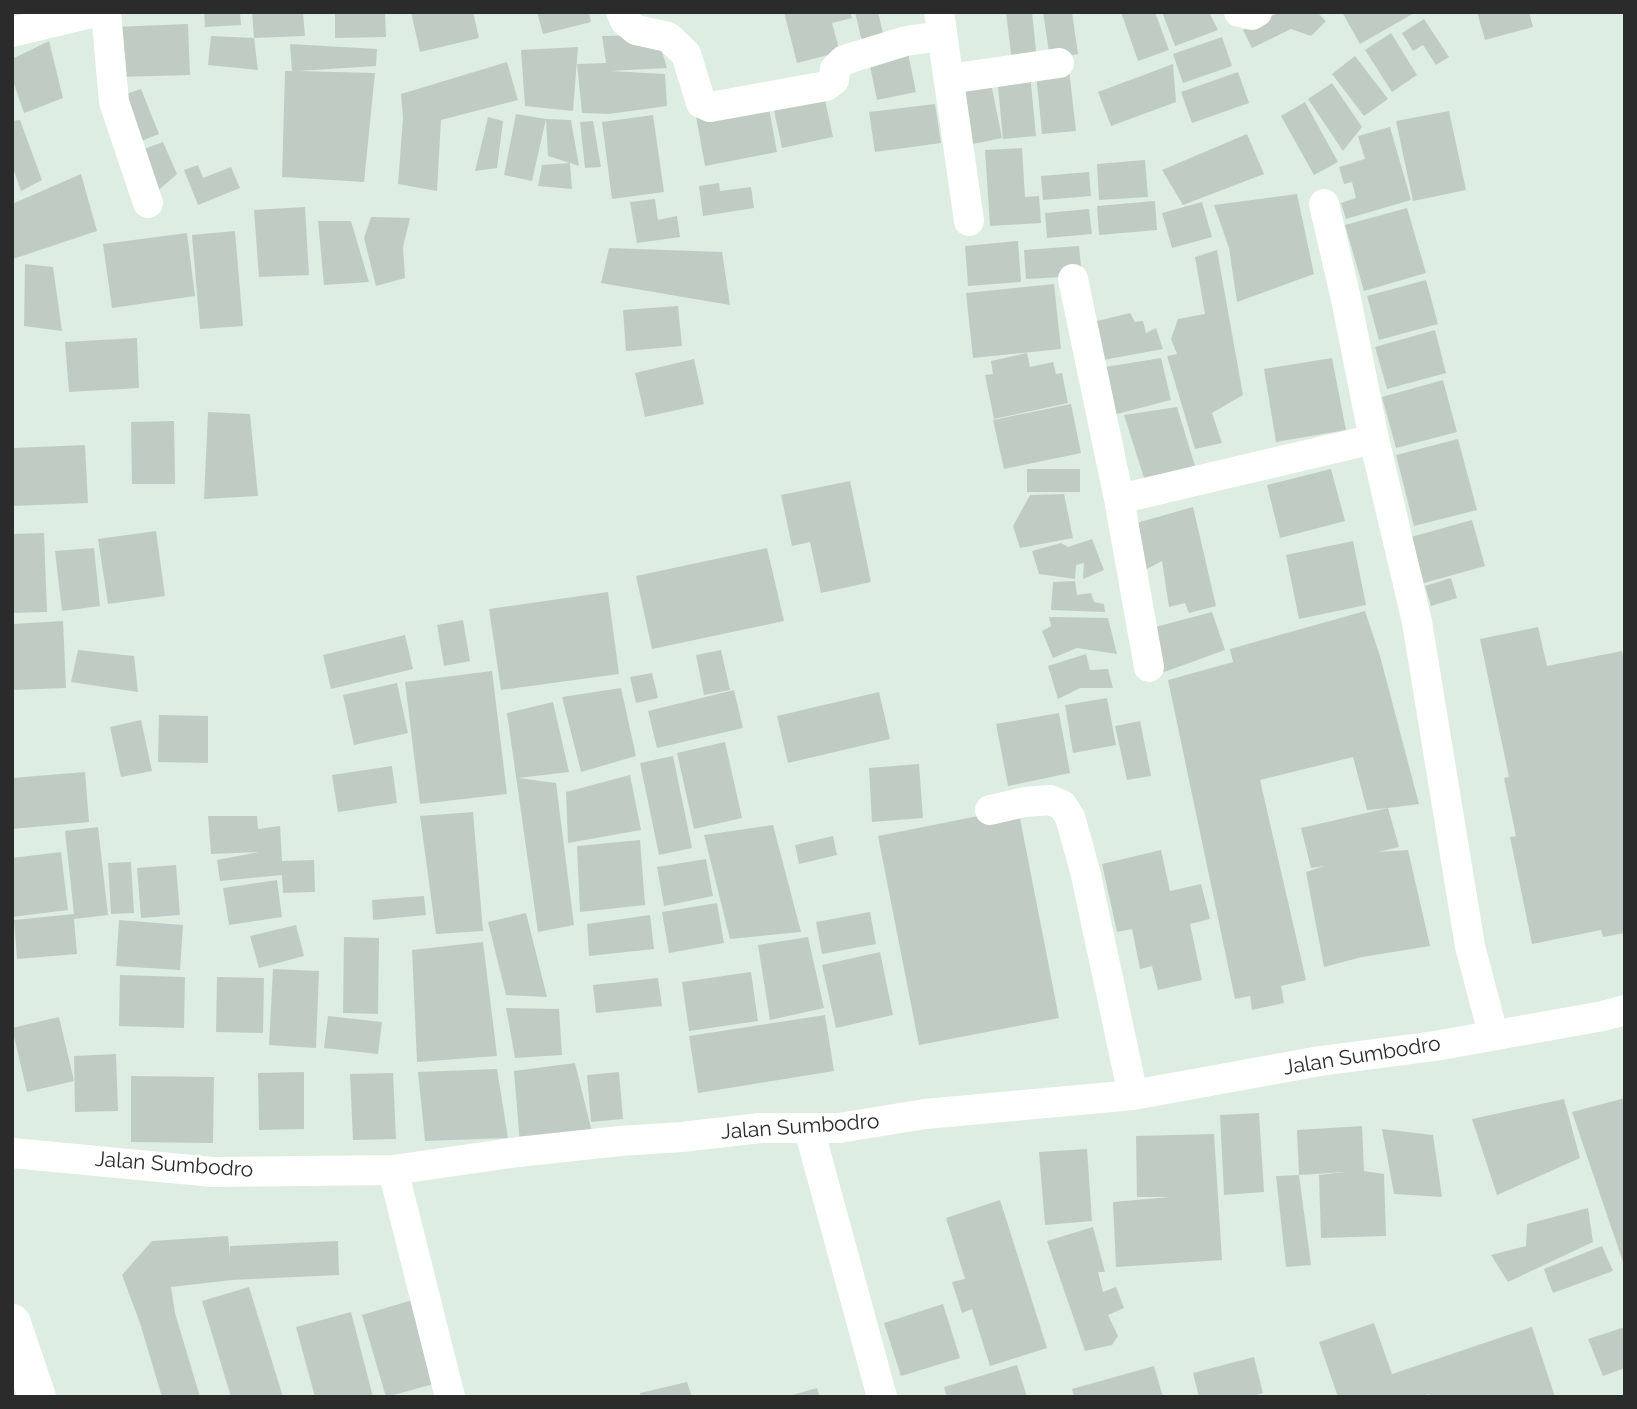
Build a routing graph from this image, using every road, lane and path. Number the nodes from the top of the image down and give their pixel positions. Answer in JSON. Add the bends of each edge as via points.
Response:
{"nodes":[{"id":1,"x":96,"y":12,"type":"edge"},
{"id":2,"x":106,"y":12,"type":"edge"},
{"id":3,"x":621,"y":12,"type":"edge"},
{"id":4,"x":1239,"y":12,"type":"edge"},
{"id":5,"x":1257,"y":12,"type":"edge"},
{"id":6,"x":940,"y":24,"type":"edge"},
{"id":7,"x":12,"y":32,"type":"edge"},
{"id":8,"x":1059,"y":63,"type":"dead end"},
{"id":9,"x":949,"y":79,"type":"junction"},
{"id":10,"x":148,"y":203,"type":"dead end"},
{"id":11,"x":1324,"y":204,"type":"dead end"},
{"id":12,"x":969,"y":221,"type":"dead end"},
{"id":13,"x":1073,"y":279,"type":"dead end"},
{"id":14,"x":1374,"y":439,"type":"junction"},
{"id":15,"x":1119,"y":499,"type":"junction"},
{"id":16,"x":1149,"y":667,"type":"dead end"},
{"id":17,"x":990,"y":810,"type":"dead end"},
{"id":18,"x":1625,"y":1010,"type":"edge"},
{"id":19,"x":1493,"y":1034,"type":"junction"},
{"id":20,"x":1133,"y":1095,"type":"junction"},
{"id":21,"x":809,"y":1129,"type":"junction"},
{"id":22,"x":12,"y":1153,"type":"edge"},
{"id":23,"x":393,"y":1170,"type":"junction"},
{"id":24,"x":12,"y":1323,"type":"edge"},
{"id":25,"x":37,"y":1397,"type":"edge"},
{"id":26,"x":450,"y":1397,"type":"edge"},
{"id":27,"x":882,"y":1397,"type":"edge"}],
"edges":[{"from":1,"to":7,"type":"street"},
{"from":2,"to":10,"type":"street","via":[[114,102]]},
{"from":3,"to":6,"type":"street","via":[[636,30],[668,37],[686,54],[701,103],[710,107],[826,86],[844,60],[905,41]]},
{"from":4,"to":5,"type":"street"},
{"from":6,"to":9,"type":"street"},
{"from":8,"to":9,"type":"street"},
{"from":9,"to":12,"type":"street"},
{"from":11,"to":14,"type":"street"},
{"from":13,"to":15,"type":"street"},
{"from":14,"to":15,"type":"street"},
{"from":14,"to":19,"type":"street","via":[[1417,622],[1470,946]]},
{"from":15,"to":16,"type":"street"},
{"from":17,"to":20,"type":"street","via":[[1050,800],[1062,804],[1070,817]]},
{"from":18,"to":19,"type":"street","name":"Jalan Sumbodro"},
{"from":19,"to":20,"type":"street","name":"Jalan Sumbodro"},
{"from":20,"to":21,"type":"street","name":"Jalan Sumbodro"},
{"from":21,"to":23,"type":"street","name":"Jalan Sumbodro","via":[[760,1128],[620,1141]]},
{"from":21,"to":27,"type":"street"},
{"from":22,"to":23,"type":"street","name":"Jalan Sumbodro","via":[[213,1172]]},
{"from":23,"to":26,"type":"street"},
{"from":24,"to":25,"type":"main road"}]}
